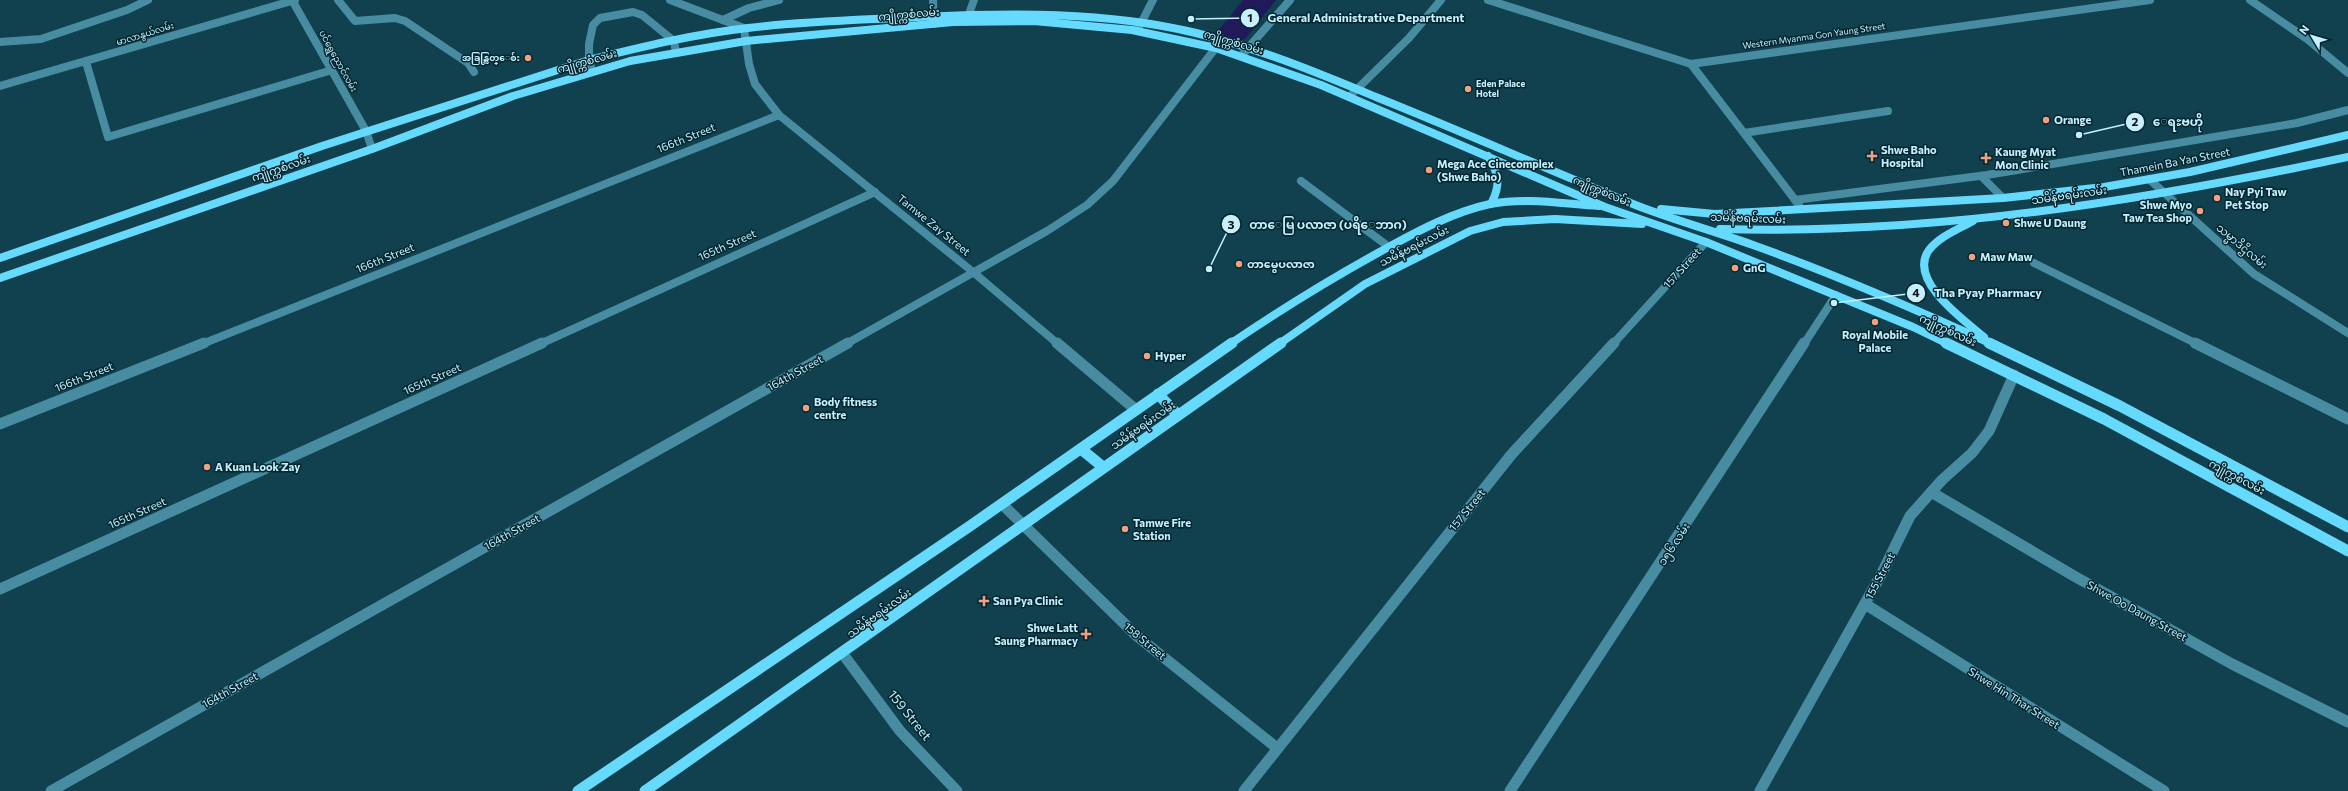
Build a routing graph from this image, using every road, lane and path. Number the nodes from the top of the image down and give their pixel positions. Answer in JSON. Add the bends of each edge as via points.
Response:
{"nodes":[{"id":1,"x":148,"y":0,"type":"edge"},
{"id":2,"x":293,"y":0,"type":"edge"},
{"id":3,"x":338,"y":0,"type":"edge"},
{"id":4,"x":670,"y":0,"type":"edge"},
{"id":5,"x":779,"y":0,"type":"edge"},
{"id":6,"x":933,"y":0,"type":"edge"},
{"id":7,"x":974,"y":0,"type":"edge"},
{"id":8,"x":1153,"y":0,"type":"edge"},
{"id":9,"x":1290,"y":0,"type":"edge"},
{"id":10,"x":1441,"y":0,"type":"edge"},
{"id":11,"x":1488,"y":0,"type":"edge"},
{"id":12,"x":2150,"y":0,"type":"edge"},
{"id":13,"x":2250,"y":0,"type":"edge"},
{"id":14,"x":967,"y":18,"type":"junction"},
{"id":15,"x":723,"y":20,"type":"junction"},
{"id":16,"x":934,"y":20,"type":"junction"},
{"id":17,"x":1139,"y":27,"type":"junction"},
{"id":18,"x":744,"y":28,"type":"junction"},
{"id":19,"x":674,"y":41,"type":"junction"},
{"id":20,"x":746,"y":41,"type":"junction"},
{"id":21,"x":0,"y":42,"type":"edge"},
{"id":22,"x":1219,"y":45,"type":"junction"},
{"id":23,"x":1247,"y":48,"type":"junction"},
{"id":24,"x":676,"y":53,"type":"junction"},
{"id":25,"x":1240,"y":56,"type":"junction"},
{"id":26,"x":589,"y":60,"type":"junction"},
{"id":27,"x":86,"y":62,"type":"junction"},
{"id":28,"x":1691,"y":64,"type":"junction"},
{"id":29,"x":332,"y":70,"type":"junction"},
{"id":30,"x":592,"y":71,"type":"junction"},
{"id":31,"x":474,"y":72,"type":"dead end"},
{"id":32,"x":2348,"y":73,"type":"edge"},
{"id":33,"x":0,"y":86,"type":"edge"},
{"id":34,"x":1357,"y":88,"type":"junction"},
{"id":35,"x":1349,"y":97,"type":"junction"},
{"id":36,"x":2348,"y":110,"type":"edge"},
{"id":37,"x":1888,"y":111,"type":"dead end"},
{"id":38,"x":779,"y":114,"type":"junction"},
{"id":39,"x":366,"y":131,"type":"junction"},
{"id":40,"x":1744,"y":133,"type":"junction"},
{"id":41,"x":2348,"y":135,"type":"edge"},
{"id":42,"x":372,"y":148,"type":"junction"},
{"id":43,"x":1488,"y":156,"type":"junction"},
{"id":44,"x":2348,"y":157,"type":"edge"},
{"id":45,"x":1980,"y":176,"type":"junction"},
{"id":46,"x":2149,"y":179,"type":"junction"},
{"id":47,"x":1301,"y":181,"type":"dead end"},
{"id":48,"x":875,"y":192,"type":"junction"},
{"id":49,"x":2164,"y":194,"type":"junction"},
{"id":50,"x":2003,"y":198,"type":"junction"},
{"id":51,"x":1795,"y":200,"type":"junction"},
{"id":52,"x":1491,"y":204,"type":"junction"},
{"id":53,"x":1605,"y":207,"type":"junction"},
{"id":54,"x":1643,"y":208,"type":"junction"},
{"id":55,"x":1801,"y":209,"type":"junction"},
{"id":56,"x":1976,"y":220,"type":"junction"},
{"id":57,"x":1653,"y":225,"type":"junction"},
{"id":58,"x":1708,"y":229,"type":"junction"},
{"id":59,"x":1706,"y":242,"type":"junction"},
{"id":60,"x":1389,"y":247,"type":"junction"},
{"id":61,"x":0,"y":258,"type":"edge"},
{"id":62,"x":2034,"y":263,"type":"dead end"},
{"id":63,"x":974,"y":272,"type":"junction"},
{"id":64,"x":0,"y":278,"type":"edge"},
{"id":65,"x":1836,"y":295,"type":"junction"},
{"id":66,"x":2347,"y":331,"type":"edge"},
{"id":67,"x":1992,"y":343,"type":"junction"},
{"id":68,"x":2014,"y":375,"type":"junction"},
{"id":69,"x":1158,"y":394,"type":"junction"},
{"id":70,"x":1135,"y":409,"type":"junction"},
{"id":71,"x":1178,"y":415,"type":"junction"},
{"id":72,"x":2348,"y":419,"type":"edge"},
{"id":73,"x":0,"y":424,"type":"edge"},
{"id":74,"x":1080,"y":449,"type":"junction"},
{"id":75,"x":1102,"y":467,"type":"junction"},
{"id":76,"x":1931,"y":492,"type":"junction"},
{"id":77,"x":1002,"y":504,"type":"junction"},
{"id":78,"x":1022,"y":524,"type":"junction"},
{"id":79,"x":2348,"y":527,"type":"edge"},
{"id":80,"x":2348,"y":551,"type":"edge"},
{"id":81,"x":0,"y":589,"type":"edge"},
{"id":82,"x":1865,"y":604,"type":"junction"},
{"id":83,"x":843,"y":654,"type":"junction"},
{"id":84,"x":2348,"y":722,"type":"edge"},
{"id":85,"x":1277,"y":748,"type":"junction"},
{"id":86,"x":51,"y":791,"type":"edge"},
{"id":87,"x":578,"y":791,"type":"edge"},
{"id":88,"x":645,"y":791,"type":"edge"},
{"id":89,"x":957,"y":791,"type":"edge"},
{"id":90,"x":1244,"y":791,"type":"edge"},
{"id":91,"x":1510,"y":791,"type":"edge"},
{"id":92,"x":1760,"y":791,"type":"edge"},
{"id":93,"x":2164,"y":791,"type":"edge"}],
"edges":[{"from":1,"to":21,"type":"street","via":[[127,10],[41,39]]},
{"from":2,"to":27,"type":"street","name":"မာလာနွယ်လမ်း"},
{"from":2,"to":29,"type":"street","name":"ပင်ရွှေညောင်လမ်း"},
{"from":3,"to":31,"type":"street","via":[[355,21],[363,23],[388,18],[402,19],[468,63]]},
{"from":4,"to":15,"type":"street"},
{"from":5,"to":15,"type":"street","via":[[749,8]]},
{"from":6,"to":16,"type":"street"},
{"from":7,"to":14,"type":"street"},
{"from":8,"to":17,"type":"street"},
{"from":9,"to":23,"type":"street"},
{"from":10,"to":34,"type":"street","via":[[1409,38]]},
{"from":11,"to":28,"type":"street","name":"Western Myanma Gon Yaung Street"},
{"from":12,"to":28,"type":"street","name":"Western Myanma Gon Yaung Street"},
{"from":13,"to":32,"type":"street","via":[[2307,39]]},
{"from":14,"to":16,"type":"main road","name":"ကျိုက္ကစံလမ်း"},
{"from":14,"to":17,"type":"main road","name":"ကျိုက္ကစံလမ်း"},
{"from":15,"to":18,"type":"street"},
{"from":16,"to":18,"type":"main road","name":"ကျိုက္ကစံလမ်း","via":[[844,20]]},
{"from":16,"to":20,"type":"main road","name":"ကျိုက္ကစံလမ်း"},
{"from":17,"to":22,"type":"main road","name":"ကျိုက္ကစံလမ်း"},
{"from":18,"to":19,"type":"main road","name":"ကျိုက္ကစံလမ်း"},
{"from":18,"to":20,"type":"street","name":"Tamwe Zay Street"},
{"from":19,"to":24,"type":"street"},
{"from":19,"to":26,"type":"main road","name":"ကျိုက္ကစံလမ်း"},
{"from":19,"to":26,"type":"street","via":[[642,15],[624,12],[600,18],[593,25]]},
{"from":20,"to":24,"type":"main road","name":"ကျိုက္ကစံလမ်း"},
{"from":20,"to":38,"type":"street","name":"Tamwe Zay Street","via":[[755,84]]},
{"from":22,"to":23,"type":"main road","name":"ကျိုက္ကစံလမ်း"},
{"from":22,"to":25,"type":"main road","name":"ကျိုက္ကစံလမ်း"},
{"from":22,"to":63,"type":"street","name":"164th Street","via":[[1102,192],[1047,231]]},
{"from":23,"to":25,"type":"street"},
{"from":23,"to":34,"type":"main road","name":"ကျိုက္ကစံလမ်း"},
{"from":24,"to":30,"type":"main road","name":"ကျိုက္ကစံလမ်း"},
{"from":25,"to":35,"type":"main road","name":"ကျိုက္ကစံလမ်း"},
{"from":26,"to":30,"type":"street"},
{"from":26,"to":39,"type":"main road","name":"ကျိုက္ကစံလမ်း"},
{"from":27,"to":29,"type":"street","via":[[108,137]]},
{"from":27,"to":33,"type":"street","name":"မာလာနွယ်လမ်း"},
{"from":28,"to":40,"type":"street"},
{"from":29,"to":39,"type":"street","name":"ပင်ရွှေညောင်လမ်း"},
{"from":30,"to":42,"type":"main road","name":"ကျိုက္ကစံလမ်း","via":[[513,96]]},
{"from":34,"to":35,"type":"street"},
{"from":34,"to":54,"type":"main road","name":"ကျိုက္ကစံလမ်း"},
{"from":35,"to":43,"type":"main road","name":"ကျိုက္ကစံလမ်း"},
{"from":36,"to":45,"type":"street","via":[[2297,123]]},
{"from":37,"to":40,"type":"street"},
{"from":38,"to":48,"type":"street","name":"Tamwe Zay Street"},
{"from":38,"to":73,"type":"street","name":"166th Street"},
{"from":39,"to":42,"type":"street","name":"ပင်ရွှေညောင်လမ်း"},
{"from":39,"to":61,"type":"main road","name":"ကျိုက္ကစံလမ်း"},
{"from":40,"to":51,"type":"street"},
{"from":41,"to":46,"type":"main road","name":"Thamein Ba Yan Street","via":[[2190,172]]},
{"from":42,"to":64,"type":"main road","name":"ကျိုက္ကစံလမ်း"},
{"from":43,"to":52,"type":"main road","via":[[1499,174],[1500,189]]},
{"from":43,"to":53,"type":"main road","name":"ကျိုက္ကစံလမ်း"},
{"from":44,"to":49,"type":"main road","name":"သမိန်ဗရမ်းလမ်း"},
{"from":45,"to":50,"type":"street"},
{"from":45,"to":51,"type":"street"},
{"from":46,"to":49,"type":"street","name":"သမ္မာဒိဌိလမ်း"},
{"from":46,"to":50,"type":"main road","name":"Thamein Ba Yan Street"},
{"from":47,"to":60,"type":"street"},
{"from":48,"to":63,"type":"street","name":"Tamwe Zay Street"},
{"from":48,"to":81,"type":"street","name":"165th Street"},
{"from":49,"to":56,"type":"main road","name":"သမိန်ဗရမ်းလမ်း"},
{"from":49,"to":66,"type":"street","name":"သမ္မာဒိဌိလမ်း","via":[[2254,274]]},
{"from":50,"to":55,"type":"main road","name":"သမိန်ဗရမ်းလမ်း"},
{"from":51,"to":55,"type":"street"},
{"from":52,"to":53,"type":"main road","name":"သမိန်ဗရမ်းလမ်း","via":[[1543,203]]},
{"from":52,"to":60,"type":"main road","name":"သမိန်ဗရမ်းလမ်း","via":[[1448,218]]},
{"from":53,"to":54,"type":"main road","name":"သမိန်ဗရမ်းလမ်း"},
{"from":53,"to":57,"type":"main road","name":"ကျိုက္ကစံလမ်း"},
{"from":54,"to":55,"type":"main road","name":"သမိန်ဗရမ်းလမ်း","via":[[1715,214]]},
{"from":54,"to":58,"type":"main road","name":"ကျိုက္ကစံလမ်း"},
{"from":56,"to":58,"type":"main road","name":"သမိန်ဗရမ်းလမ်း","via":[[1815,231]]},
{"from":56,"to":67,"type":"main road","via":[[1942,239],[1926,255],[1925,273],[1935,292]]},
{"from":57,"to":58,"type":"main road","name":"သမိန်ဗရမ်းလမ်း"},
{"from":57,"to":59,"type":"main road","name":"ကျိုက္ကစံလမ်း"},
{"from":57,"to":71,"type":"main road","name":"သမိန်ဗရမ်းလမ်း","via":[[1531,219],[1503,222],[1470,231],[1365,284]]},
{"from":58,"to":67,"type":"main road","name":"ကျိုက္ကစံလမ်း","via":[[1812,267]]},
{"from":59,"to":65,"type":"main road","name":"ကျိုက္ကစံလမ်း"},
{"from":59,"to":85,"type":"street","name":"157 Street","via":[[1511,455]]},
{"from":60,"to":69,"type":"main road","name":"သမိန်ဗရမ်းလမ်း","via":[[1316,288]]},
{"from":62,"to":72,"type":"street"},
{"from":63,"to":70,"type":"street","name":"Tamwe Zay Street"},
{"from":63,"to":86,"type":"street","name":"164th Street"},
{"from":65,"to":68,"type":"main road","name":"ကျိုက္ကစံလမ်း","via":[[1932,335]]},
{"from":65,"to":91,"type":"street","name":"၁၅၆ လမ်း"},
{"from":67,"to":79,"type":"main road","name":"ကျိုက္ကစံလမ်း","via":[[2128,409]]},
{"from":68,"to":76,"type":"street","name":"155 Street","via":[[1989,431],[1972,453]]},
{"from":68,"to":80,"type":"main road","name":"ကျိုက္ကစံလမ်း","via":[[2104,419]]},
{"from":69,"to":70,"type":"main road","name":"သမိန်ဗရမ်းလမ်း"},
{"from":69,"to":71,"type":"main road"},
{"from":70,"to":74,"type":"main road","name":"သမိန်ဗရမ်းလမ်း"},
{"from":71,"to":75,"type":"main road","name":"သမိန်ဗရမ်းလမ်း"},
{"from":74,"to":75,"type":"main road"},
{"from":74,"to":77,"type":"main road","name":"သမိန်ဗရမ်းလမ်း"},
{"from":75,"to":78,"type":"main road","name":"သမိန်ဗရမ်းလမ်း"},
{"from":76,"to":82,"type":"street","name":"155 Street","via":[[1910,516]]},
{"from":76,"to":84,"type":"street","name":"Shwe Oo Daung Street","via":[[2232,664]]},
{"from":77,"to":78,"type":"street","name":"158 Street"},
{"from":77,"to":87,"type":"main road","name":"သမိန်ဗရမ်းလမ်း"},
{"from":78,"to":83,"type":"main road","name":"သမိန်ဗရမ်းလမ်း"},
{"from":78,"to":85,"type":"street","name":"158 Street","via":[[1137,636]]},
{"from":82,"to":92,"type":"street","name":"155 Street"},
{"from":82,"to":93,"type":"street","name":"Shwe Hin Thar Street"},
{"from":83,"to":88,"type":"main road","name":"သမိန်ဗရမ်းလမ်း"},
{"from":83,"to":89,"type":"street","name":"159 Street","via":[[900,731]]},
{"from":85,"to":90,"type":"street","name":"157 Street"}]}
